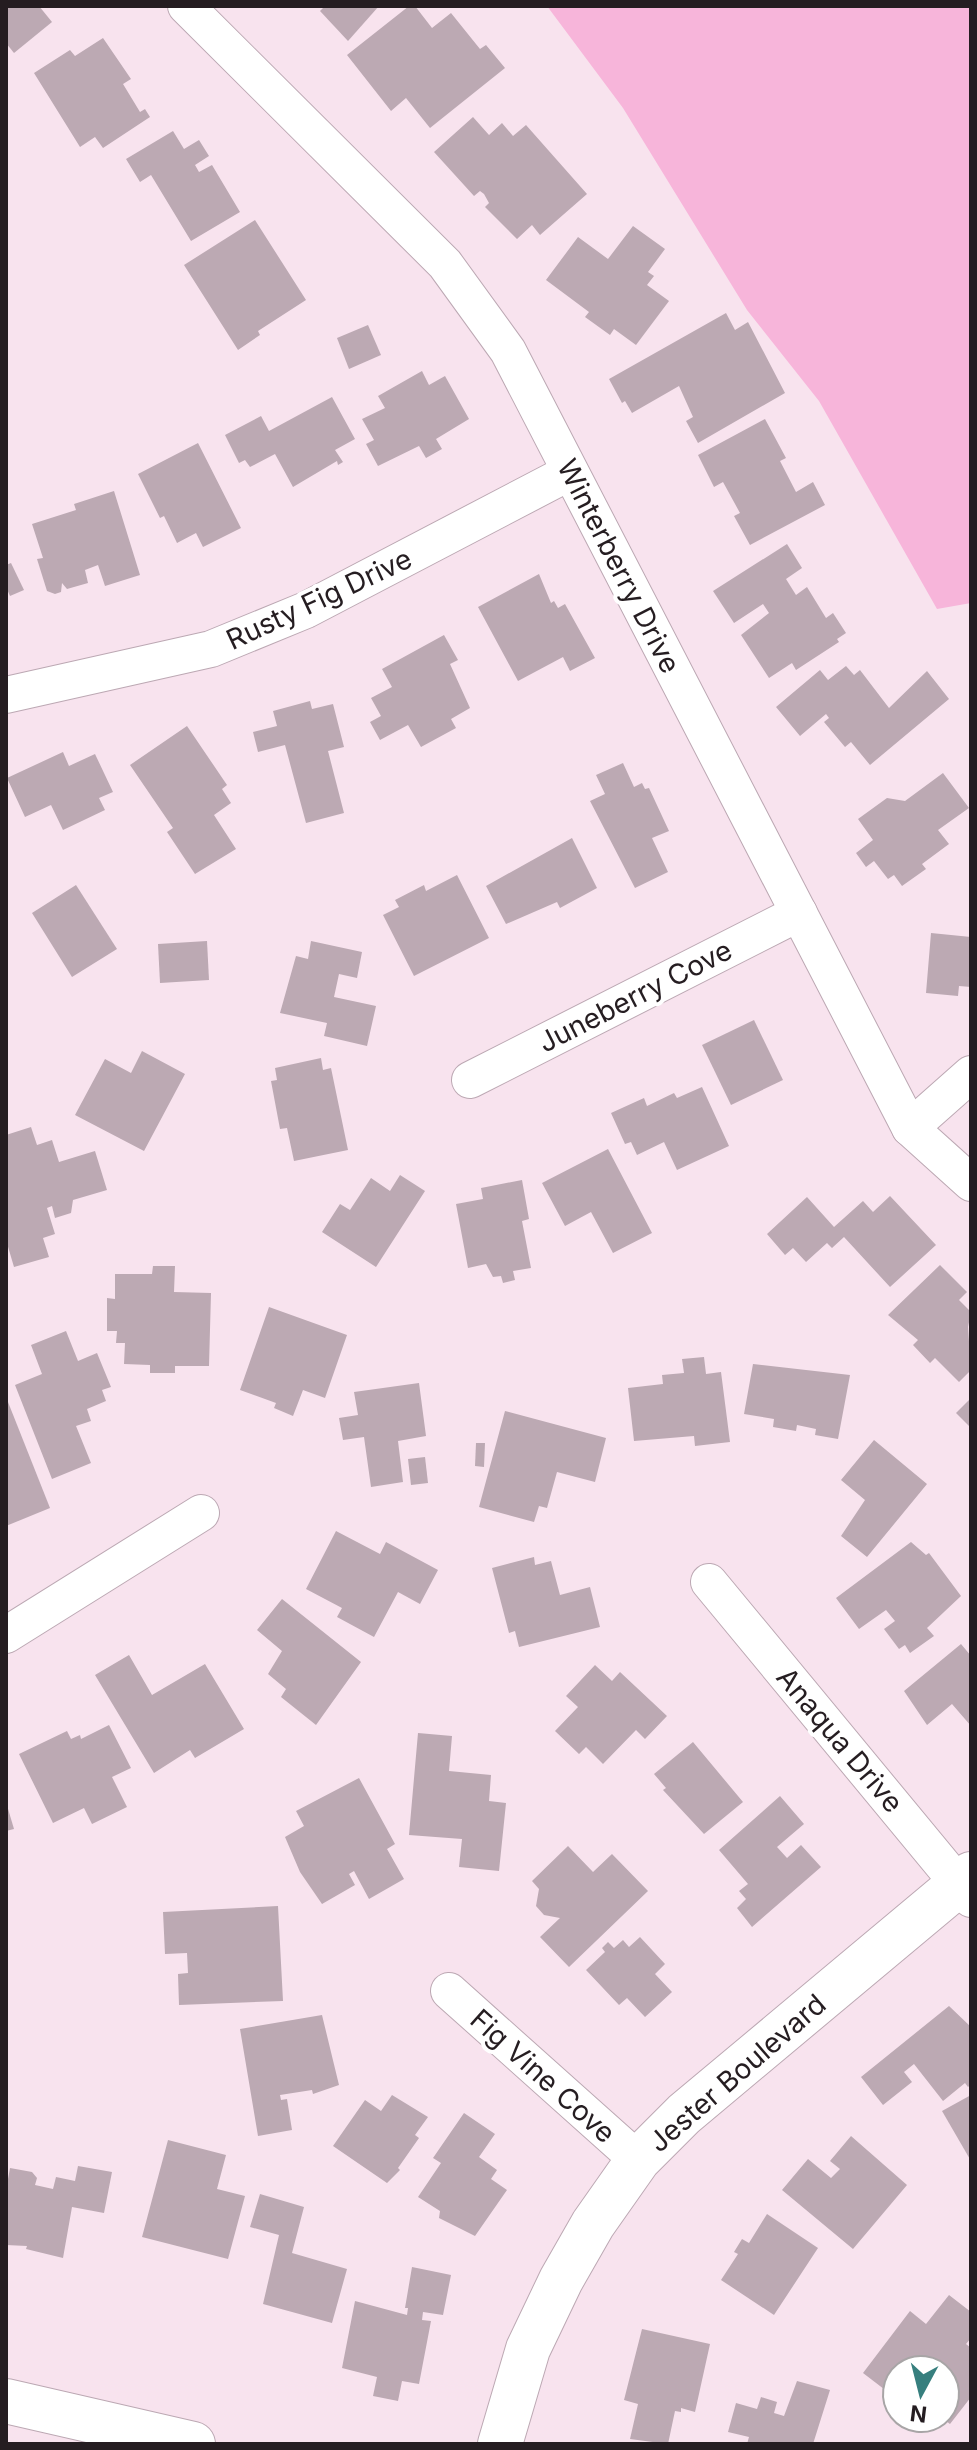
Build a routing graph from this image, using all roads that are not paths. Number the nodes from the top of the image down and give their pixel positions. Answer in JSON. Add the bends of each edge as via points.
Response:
{"nodes":[{"id":1,"x":186,"y":6,"type":"edge"},
{"id":2,"x":570,"y":472,"type":"junction"},
{"id":3,"x":6,"y":695,"type":"edge"},
{"id":4,"x":799,"y":913,"type":"junction"},
{"id":5,"x":971,"y":1074,"type":"edge"},
{"id":6,"x":470,"y":1080,"type":"dead end"},
{"id":7,"x":910,"y":1128,"type":"junction"},
{"id":8,"x":971,"y":1183,"type":"edge"},
{"id":9,"x":201,"y":1513,"type":"dead end"},
{"id":10,"x":709,"y":1582,"type":"dead end"},
{"id":11,"x":6,"y":1635,"type":"edge"},
{"id":12,"x":967,"y":1886,"type":"edge"},
{"id":13,"x":449,"y":1991,"type":"dead end"},
{"id":14,"x":638,"y":2160,"type":"junction"},
{"id":15,"x":6,"y":2401,"type":"edge"},
{"id":16,"x":193,"y":2444,"type":"edge"},
{"id":17,"x":500,"y":2444,"type":"edge"}],
"edges":[{"from":1,"to":2,"type":"street","name":"Winterberry Drive","via":[[445,264],[508,351]]},
{"from":2,"to":3,"type":"street","name":"Rusty Fig Drive","via":[[306,610],[211,649]]},
{"from":2,"to":4,"type":"street","name":"Winterberry Drive"},
{"from":4,"to":6,"type":"street","name":"Juneberry Cove"},
{"from":4,"to":7,"type":"street","name":"Winterberry Drive"},
{"from":5,"to":7,"type":"street"},
{"from":7,"to":8,"type":"street","name":"Winterberry Drive"},
{"from":9,"to":11,"type":"street"},
{"from":10,"to":12,"type":"street","name":"Anaqua Drive"},
{"from":12,"to":14,"type":"street","name":"Jester Boulevard","via":[[684,2114]]},
{"from":13,"to":14,"type":"street","name":"Fig Vine Cove"},
{"from":14,"to":17,"type":"street","name":"Jester Boulevard","via":[[561,2280],[528,2349]]},
{"from":15,"to":16,"type":"street"}]}
